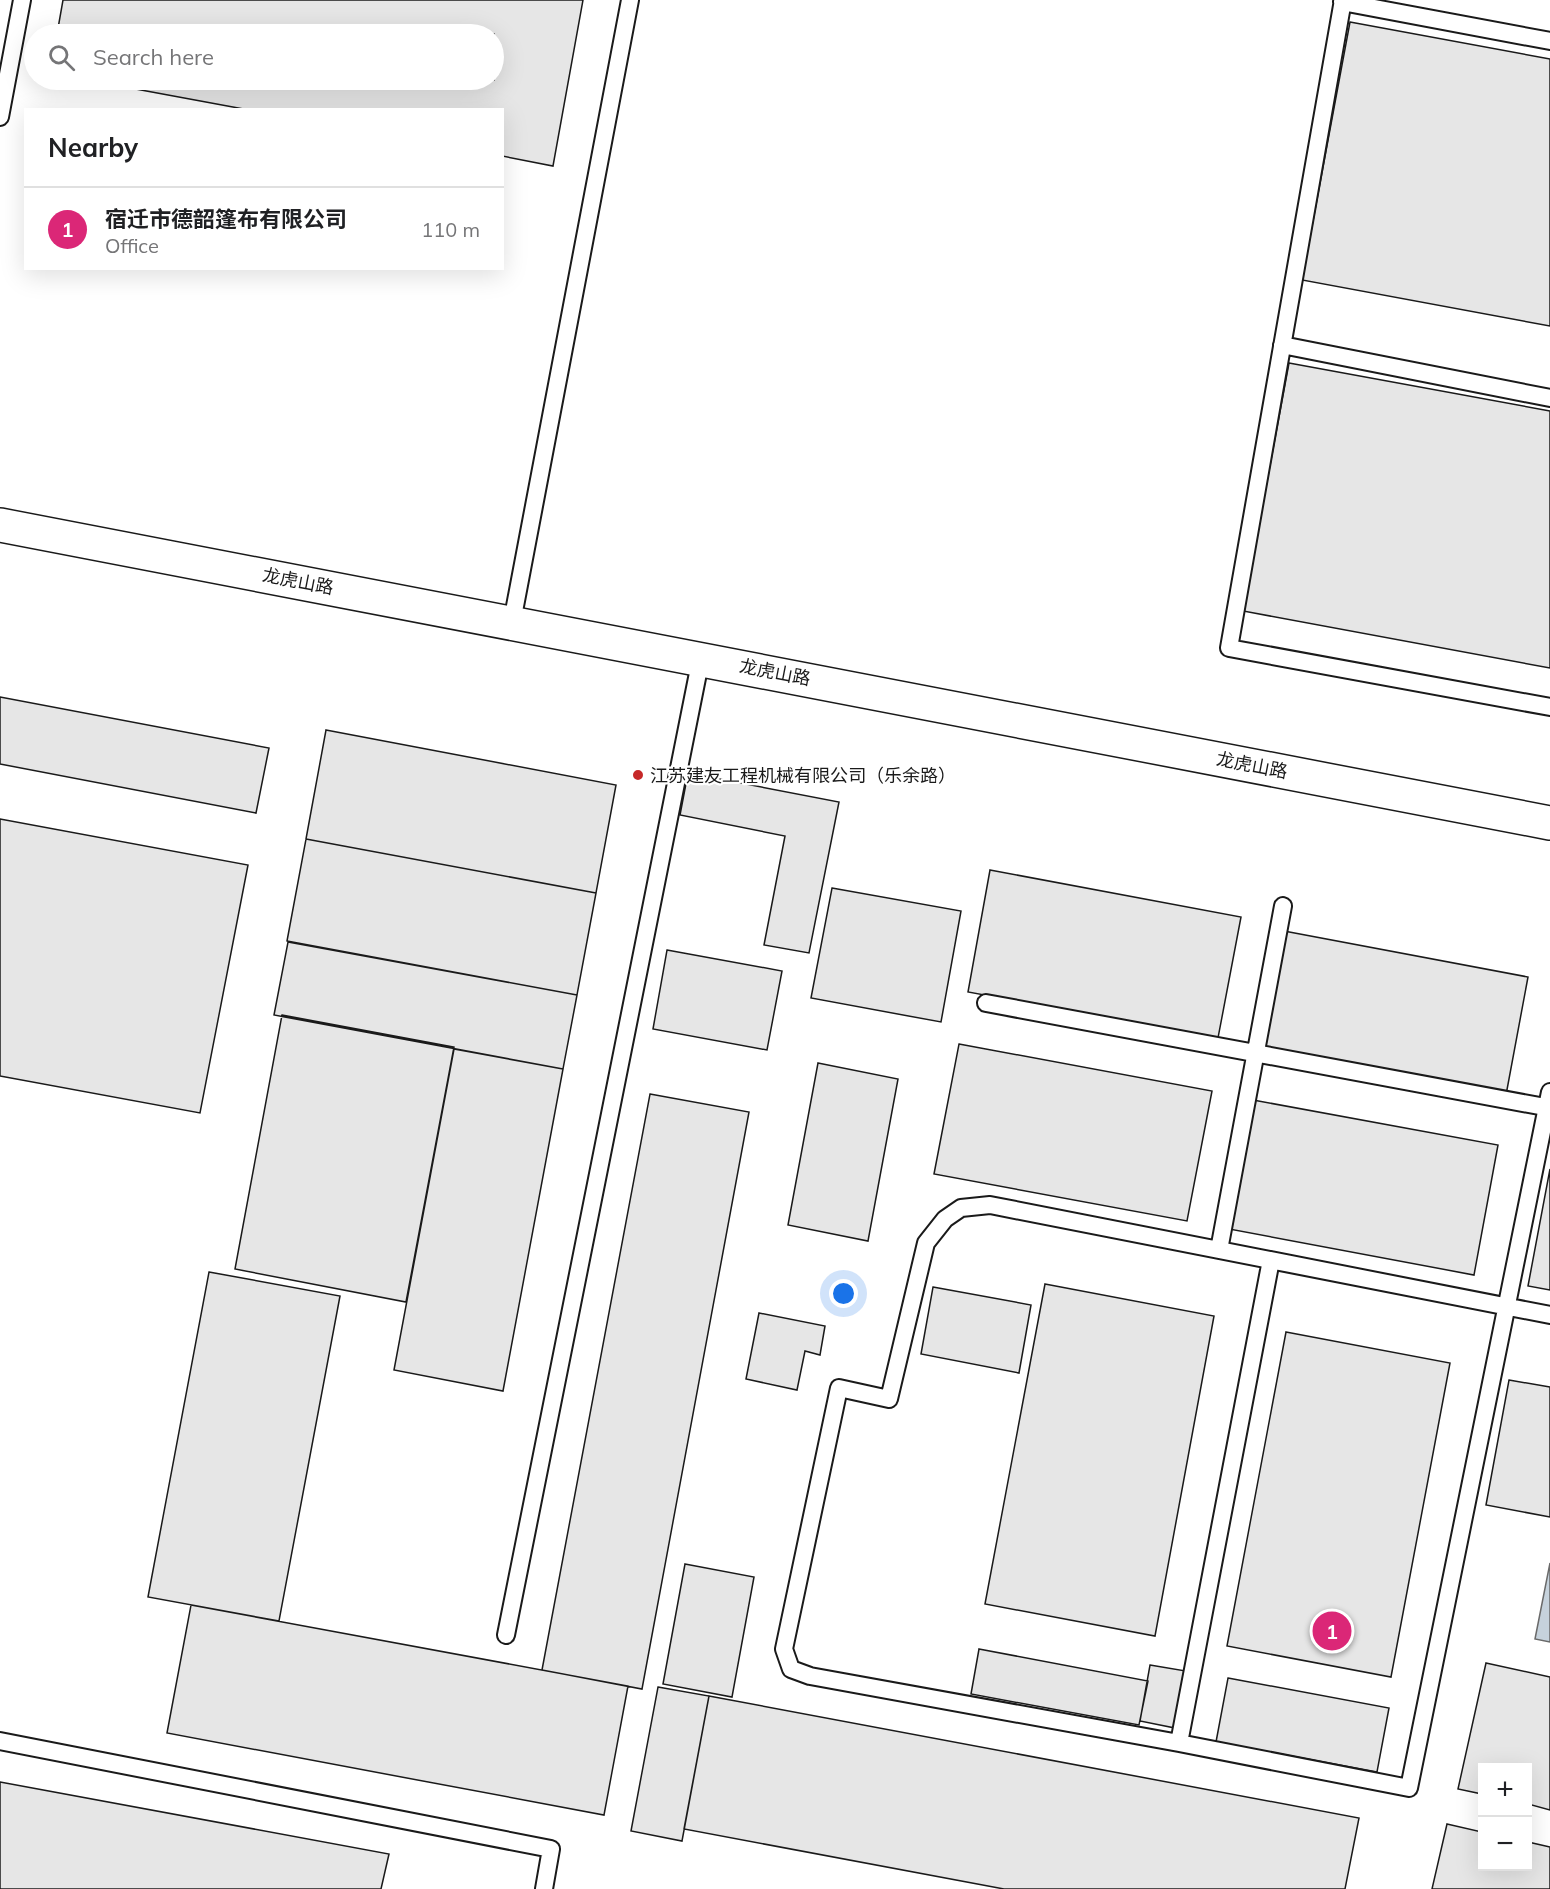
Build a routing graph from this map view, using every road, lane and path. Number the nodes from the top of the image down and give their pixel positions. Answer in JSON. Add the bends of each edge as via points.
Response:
{"nodes":[{"id":1,"x":22,"y":0,"type":"edge"},
{"id":2,"x":630,"y":0,"type":"edge"},
{"id":3,"x":1342,"y":1,"type":"edge"},
{"id":4,"x":1550,"y":41,"type":"edge"},
{"id":5,"x":0,"y":117,"type":"edge"},
{"id":6,"x":1282,"y":345,"type":"junction"},
{"id":7,"x":1550,"y":398,"type":"edge"},
{"id":8,"x":0,"y":525,"type":"edge"},
{"id":9,"x":512,"y":622,"type":"junction"},
{"id":10,"x":701,"y":658,"type":"junction"},
{"id":11,"x":1550,"y":707,"type":"edge"},
{"id":12,"x":1550,"y":823,"type":"edge"},
{"id":13,"x":1283,"y":906,"type":"dead end"},
{"id":14,"x":986,"y":1003,"type":"dead end"},
{"id":15,"x":1256,"y":1053,"type":"junction"},
{"id":16,"x":1549,"y":1103,"type":"edge"},
{"id":17,"x":1219,"y":1250,"type":"junction"},
{"id":18,"x":1271,"y":1260,"type":"junction"},
{"id":19,"x":1507,"y":1307,"type":"junction"},
{"id":20,"x":1550,"y":1315,"type":"edge"},
{"id":21,"x":506,"y":1635,"type":"dead end"},
{"id":22,"x":0,"y":1741,"type":"edge"},
{"id":23,"x":1179,"y":1743,"type":"junction"},
{"id":24,"x":544,"y":1889,"type":"edge"}],
"edges":[{"from":1,"to":5,"type":"lane"},
{"from":2,"to":9,"type":"lane"},
{"from":3,"to":4,"type":"lane"},
{"from":3,"to":6,"type":"lane"},
{"from":6,"to":7,"type":"lane"},
{"from":6,"to":11,"type":"lane","via":[[1229,648]]},
{"from":8,"to":9,"type":"street","name":"龙虎山路"},
{"from":9,"to":10,"type":"street","name":"龙虎山路"},
{"from":10,"to":12,"type":"street","name":"龙虎山路"},
{"from":10,"to":21,"type":"lane"},
{"from":13,"to":15,"type":"lane"},
{"from":14,"to":15,"type":"lane"},
{"from":15,"to":16,"type":"lane"},
{"from":15,"to":17,"type":"lane"},
{"from":16,"to":19,"type":"lane"},
{"from":17,"to":18,"type":"lane"},
{"from":17,"to":23,"type":"lane","via":[[990,1204],[962,1208],[945,1219],[926,1243],[889,1399],[839,1388],[784,1650],[791,1669],[810,1676]]},
{"from":18,"to":19,"type":"lane"},
{"from":18,"to":23,"type":"lane"},
{"from":19,"to":20,"type":"lane"},
{"from":19,"to":23,"type":"lane","via":[[1409,1788]]},
{"from":22,"to":24,"type":"lane","via":[[551,1849]]}]}
